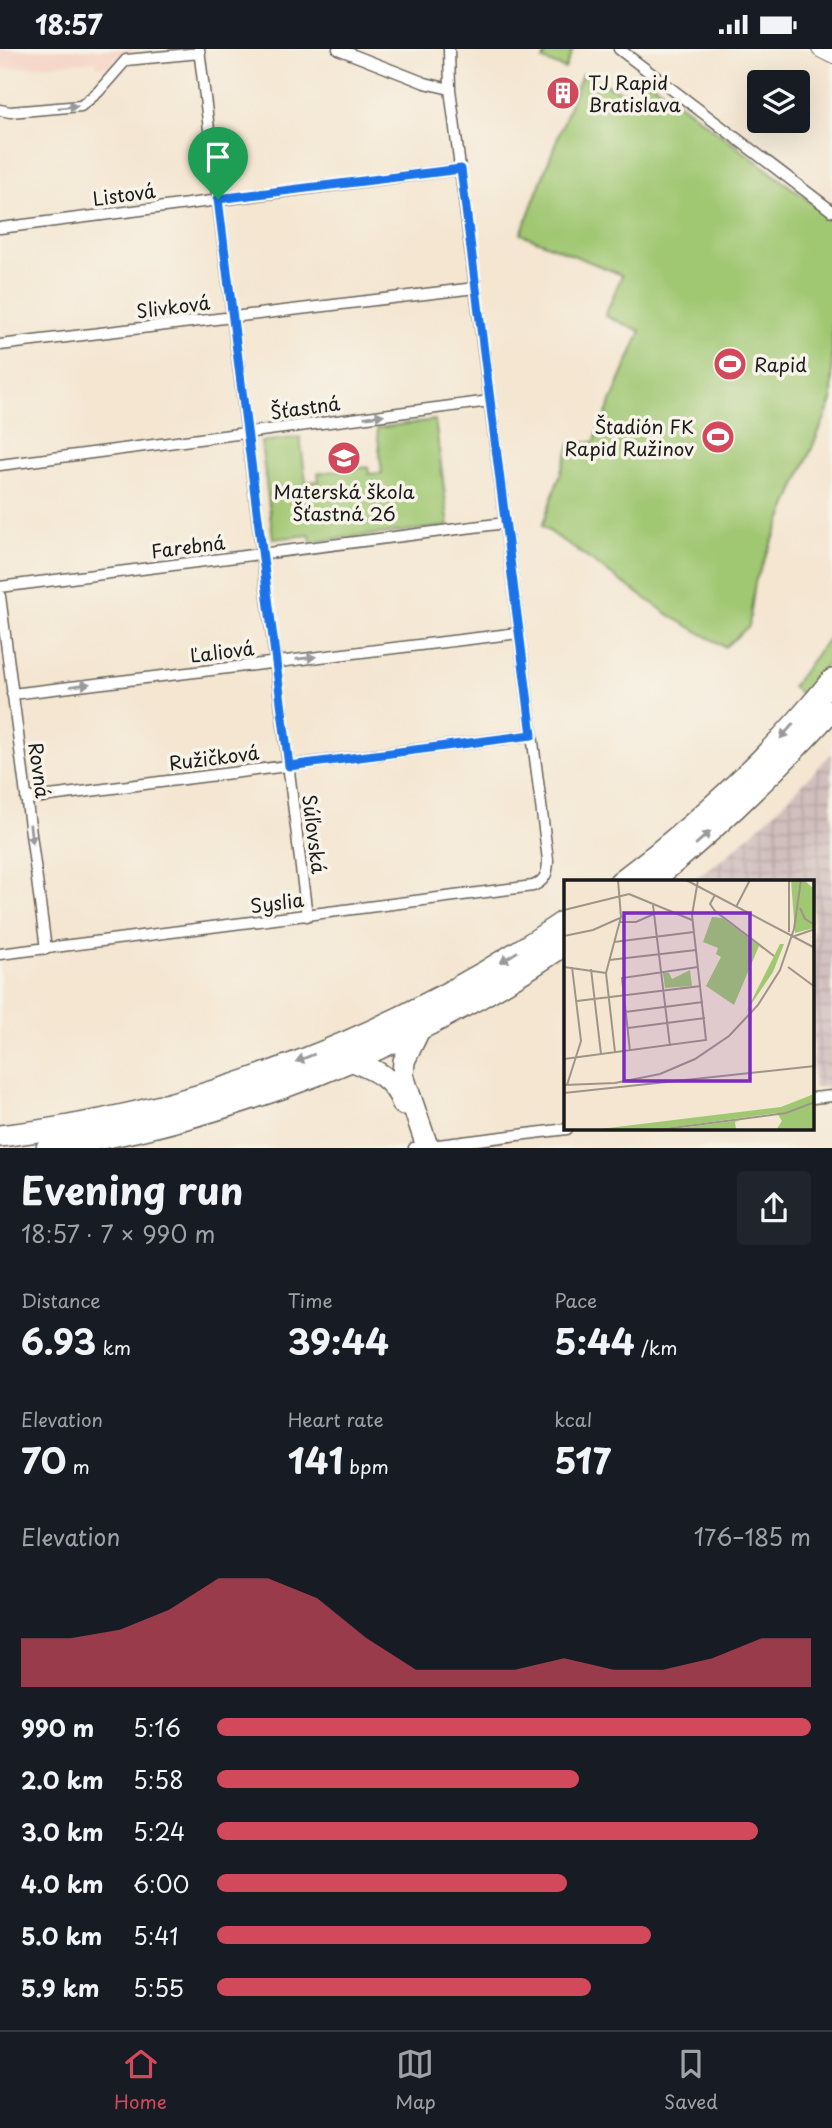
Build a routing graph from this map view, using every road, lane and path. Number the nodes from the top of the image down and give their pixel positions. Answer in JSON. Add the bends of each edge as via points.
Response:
{"nodes":[{"id":1,"x":338,"y":49,"type":"edge"},
{"id":2,"x":449,"y":49,"type":"edge"},
{"id":3,"x":619,"y":49,"type":"edge"},
{"id":4,"x":820,"y":49,"type":"edge"},
{"id":5,"x":200,"y":51,"type":"edge"},
{"id":6,"x":832,"y":55,"type":"edge"},
{"id":7,"x":450,"y":89,"type":"junction"},
{"id":8,"x":0,"y":110,"type":"edge"},
{"id":9,"x":461,"y":169,"type":"junction"},
{"id":10,"x":218,"y":199,"type":"junction"},
{"id":11,"x":832,"y":211,"type":"edge"},
{"id":12,"x":0,"y":228,"type":"edge"},
{"id":13,"x":475,"y":288,"type":"junction"},
{"id":14,"x":233,"y":317,"type":"junction"},
{"id":15,"x":0,"y":345,"type":"edge"},
{"id":16,"x":490,"y":401,"type":"junction"},
{"id":17,"x":252,"y":432,"type":"junction"},
{"id":18,"x":0,"y":465,"type":"edge"},
{"id":19,"x":505,"y":523,"type":"junction"},
{"id":20,"x":262,"y":554,"type":"junction"},
{"id":21,"x":0,"y":587,"type":"edge"},
{"id":22,"x":0,"y":596,"type":"edge"},
{"id":23,"x":519,"y":633,"type":"junction"},
{"id":24,"x":276,"y":662,"type":"junction"},
{"id":25,"x":832,"y":680,"type":"edge"},
{"id":26,"x":12,"y":694,"type":"junction"},
{"id":27,"x":832,"y":710,"type":"edge"},
{"id":28,"x":532,"y":735,"type":"junction"},
{"id":29,"x":289,"y":766,"type":"junction"},
{"id":30,"x":26,"y":799,"type":"junction"},
{"id":31,"x":622,"y":880,"type":"edge"},
{"id":32,"x":653,"y":880,"type":"edge"},
{"id":33,"x":307,"y":916,"type":"junction"},
{"id":34,"x":564,"y":921,"type":"edge"},
{"id":35,"x":564,"y":945,"type":"edge"},
{"id":36,"x":46,"y":949,"type":"junction"},
{"id":37,"x":0,"y":954,"type":"edge"},
{"id":38,"x":420,"y":1028,"type":"junction"},
{"id":39,"x":351,"y":1060,"type":"junction"},
{"id":40,"x":832,"y":1096,"type":"edge"},
{"id":41,"x":814,"y":1098,"type":"edge"},
{"id":42,"x":564,"y":1129,"type":"edge"},
{"id":43,"x":0,"y":1136,"type":"edge"},
{"id":44,"x":420,"y":1147,"type":"edge"},
{"id":45,"x":47,"y":1148,"type":"edge"}],
"edges":[{"from":1,"to":7,"type":"street"},
{"from":2,"to":7,"type":"street"},
{"from":3,"to":11,"type":"street"},
{"from":4,"to":6,"type":"street"},
{"from":8,"to":5,"type":"street","one_way":true,"via":[[81,106],[126,60]]},
{"from":5,"to":10,"type":"street","name":"Súľovská"},
{"from":7,"to":9,"type":"street"},
{"from":9,"to":10,"type":"street","name":"Listová"},
{"from":9,"to":13,"type":"street"},
{"from":10,"to":12,"type":"street","name":"Listová"},
{"from":10,"to":14,"type":"street","name":"Súľovská"},
{"from":13,"to":14,"type":"street","name":"Slivková"},
{"from":13,"to":16,"type":"street"},
{"from":14,"to":15,"type":"street","name":"Slivková"},
{"from":14,"to":17,"type":"street","name":"Súľovská"},
{"from":17,"to":16,"type":"street","name":"Šťastná","one_way":true},
{"from":16,"to":19,"type":"street"},
{"from":17,"to":18,"type":"street","name":"Šťastná"},
{"from":17,"to":20,"type":"street","name":"Súľovská"},
{"from":19,"to":20,"type":"street","name":"Farebná"},
{"from":19,"to":23,"type":"street"},
{"from":20,"to":21,"type":"street","name":"Farebná"},
{"from":20,"to":24,"type":"street","name":"Súľovská"},
{"from":22,"to":26,"type":"street","name":"Rovná"},
{"from":24,"to":23,"type":"street","name":"Ľaliová","one_way":true},
{"from":23,"to":28,"type":"street"},
{"from":26,"to":24,"type":"street","name":"Ľaliová","one_way":true},
{"from":24,"to":29,"type":"street","name":"Súľovská"},
{"from":25,"to":31,"type":"highway","one_way":true,"via":[[721,796]]},
{"from":26,"to":30,"type":"street","name":"Rovná"},
{"from":32,"to":27,"type":"highway","one_way":true,"via":[[734,812]]},
{"from":28,"to":29,"type":"street","name":"Ružičková"},
{"from":28,"to":33,"type":"street","name":"Syslia","via":[[548,867],[543,880],[533,886]]},
{"from":29,"to":30,"type":"street","name":"Ružičková"},
{"from":29,"to":33,"type":"street","name":"Súľovská"},
{"from":30,"to":36,"type":"street","name":"Rovná","one_way":true},
{"from":33,"to":36,"type":"street","name":"Syslia"},
{"from":34,"to":43,"type":"highway","one_way":true,"via":[[411,1012],[289,1065],[132,1112]]},
{"from":35,"to":38,"type":"highway"},
{"from":36,"to":37,"type":"street","name":"Syslia"},
{"from":38,"to":39,"type":"highway"},
{"from":38,"to":44,"type":"highway","via":[[404,1061],[403,1076]]},
{"from":39,"to":44,"type":"highway","via":[[391,1082]]},
{"from":39,"to":45,"type":"highway","via":[[239,1103]]},
{"from":40,"to":41,"type":"street"},
{"from":42,"to":44,"type":"street"}]}
